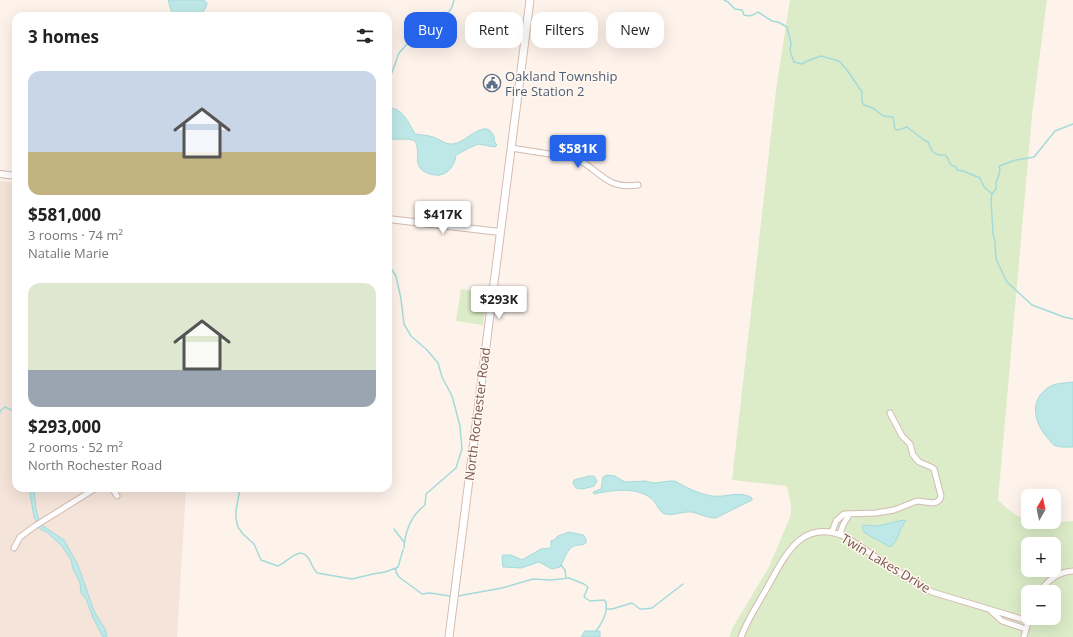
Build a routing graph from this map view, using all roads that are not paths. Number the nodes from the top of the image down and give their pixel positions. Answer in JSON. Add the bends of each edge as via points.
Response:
{"nodes":[{"id":1,"x":530,"y":0,"type":"edge"},
{"id":2,"x":511,"y":148,"type":"junction"},
{"id":3,"x":0,"y":174,"type":"edge"},
{"id":4,"x":12,"y":176,"type":"edge"},
{"id":5,"x":638,"y":185,"type":"dead end"},
{"id":6,"x":392,"y":219,"type":"edge"},
{"id":7,"x":500,"y":232,"type":"junction"},
{"id":8,"x":890,"y":413,"type":"dead end"},
{"id":9,"x":90,"y":492,"type":"edge"},
{"id":10,"x":114,"y":492,"type":"edge"},
{"id":11,"x":117,"y":496,"type":"dead end"},
{"id":12,"x":849,"y":515,"type":"junction"},
{"id":13,"x":832,"y":532,"type":"junction"},
{"id":14,"x":840,"y":534,"type":"junction"},
{"id":15,"x":14,"y":548,"type":"dead end"},
{"id":16,"x":1073,"y":571,"type":"edge"},
{"id":17,"x":1045,"y":585,"type":"edge"},
{"id":18,"x":990,"y":610,"type":"junction"},
{"id":19,"x":1021,"y":618,"type":"edge"},
{"id":20,"x":1027,"y":625,"type":"edge"},
{"id":21,"x":1026,"y":629,"type":"junction"},
{"id":22,"x":449,"y":637,"type":"edge"},
{"id":23,"x":741,"y":637,"type":"edge"},
{"id":24,"x":1024,"y":637,"type":"edge"}],
"edges":[{"from":1,"to":2,"type":"main road","name":"North Rochester Road"},
{"from":2,"to":5,"type":"street","via":[[575,158],[615,184]]},
{"from":2,"to":7,"type":"main road","name":"North Rochester Road"},
{"from":3,"to":4,"type":"street"},
{"from":6,"to":7,"type":"street"},
{"from":7,"to":22,"type":"main road","name":"North Rochester Road"},
{"from":8,"to":12,"type":"street","via":[[902,436],[910,444],[916,459],[934,470],[940,500],[933,503],[916,501],[886,511]]},
{"from":9,"to":15,"type":"street","via":[[20,537]]},
{"from":10,"to":11,"type":"street"},
{"from":12,"to":13,"type":"street","via":[[841,516]]},
{"from":12,"to":14,"type":"street"},
{"from":13,"to":14,"type":"street","name":"Twin Lakes Drive"},
{"from":13,"to":23,"type":"street","name":"Twin Lakes Drive","via":[[816,533],[794,545]]},
{"from":14,"to":18,"type":"street","name":"Twin Lakes Drive","via":[[921,586],[940,595]]},
{"from":16,"to":17,"type":"street","via":[[1054,576]]},
{"from":18,"to":19,"type":"street","name":"Twin Lakes Drive"},
{"from":18,"to":21,"type":"street","name":"Twin Lakes Drive","via":[[1002,621]]},
{"from":20,"to":21,"type":"street"},
{"from":21,"to":24,"type":"street"}]}
